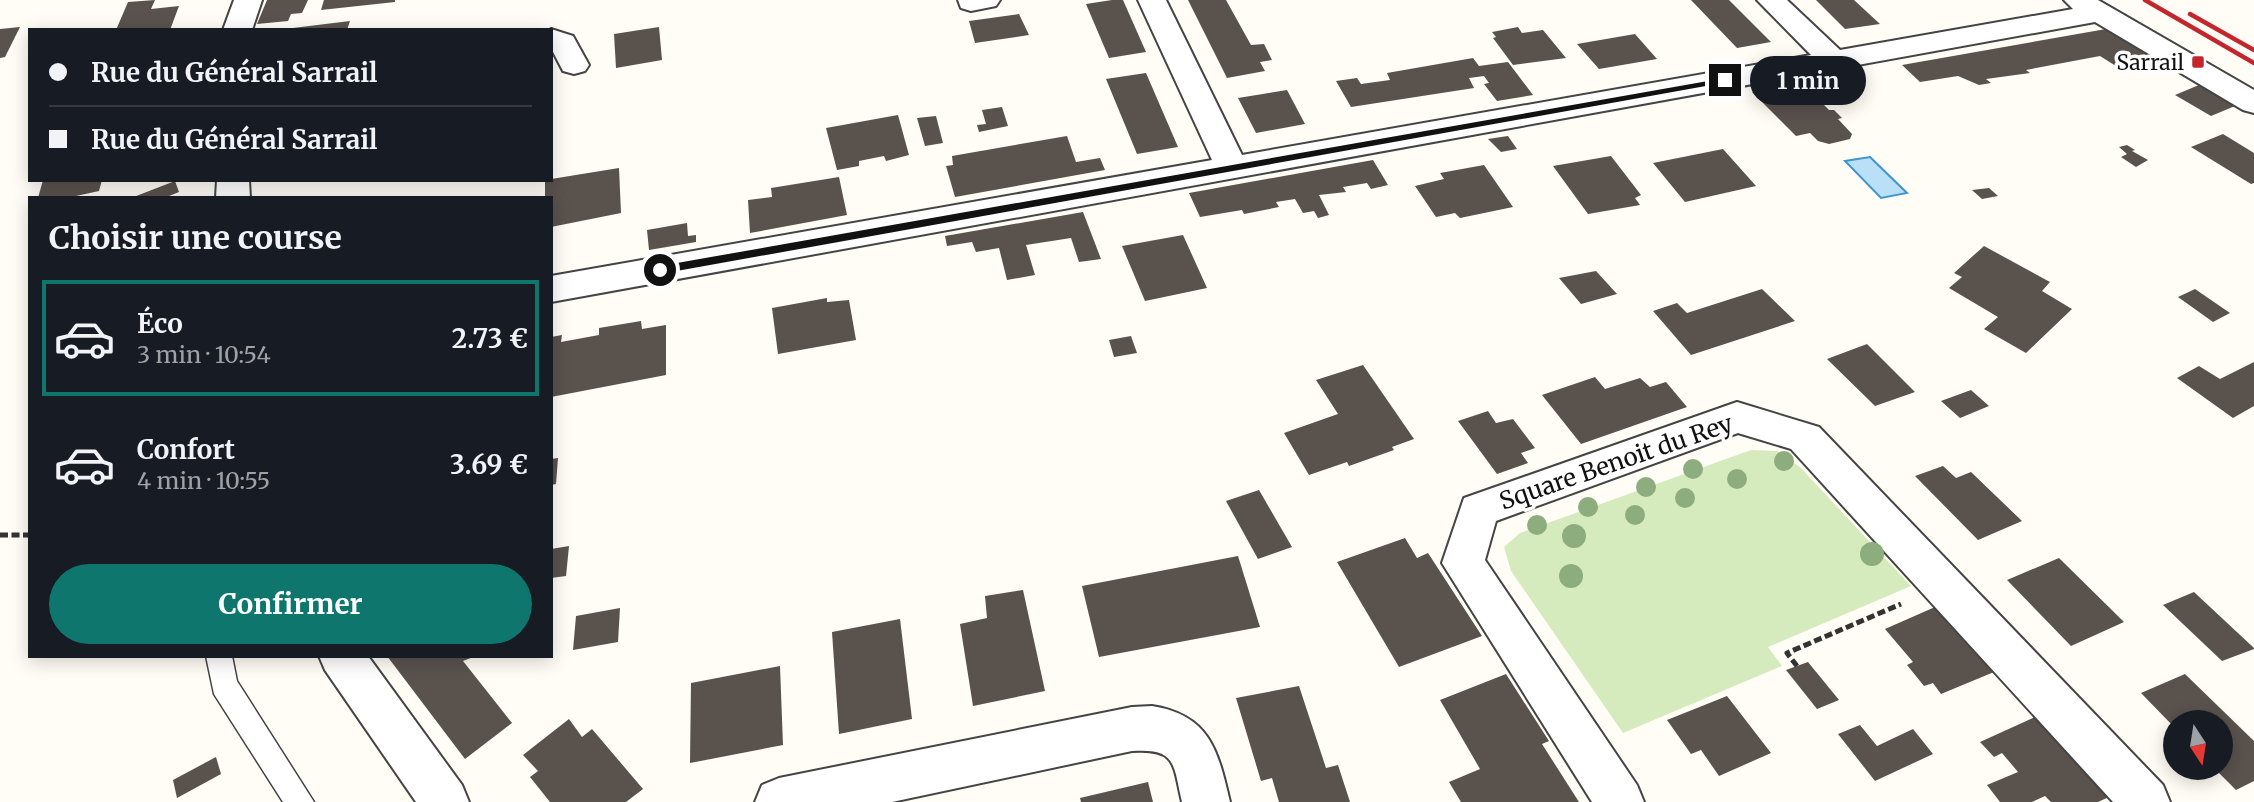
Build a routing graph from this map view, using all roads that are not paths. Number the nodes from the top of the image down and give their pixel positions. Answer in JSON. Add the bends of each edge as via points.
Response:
{"nodes":[{"id":1,"x":248,"y":0,"type":"edge"},
{"id":2,"x":1152,"y":0,"type":"edge"},
{"id":3,"x":1771,"y":0,"type":"edge"},
{"id":4,"x":2089,"y":6,"type":"edge"},
{"id":5,"x":238,"y":28,"type":"edge"},
{"id":6,"x":553,"y":39,"type":"edge"},
{"id":7,"x":1835,"y":61,"type":"junction"},
{"id":8,"x":574,"y":65,"type":"dead end"},
{"id":9,"x":2254,"y":103,"type":"edge"},
{"id":10,"x":1233,"y":168,"type":"junction"},
{"id":11,"x":553,"y":289,"type":"edge"},
{"id":12,"x":219,"y":658,"type":"edge"},
{"id":13,"x":342,"y":658,"type":"edge"},
{"id":14,"x":300,"y":802,"type":"edge"},
{"id":15,"x":445,"y":802,"type":"edge"},
{"id":16,"x":779,"y":802,"type":"edge"},
{"id":17,"x":1206,"y":802,"type":"edge"},
{"id":18,"x":1620,"y":802,"type":"edge"},
{"id":19,"x":2146,"y":802,"type":"edge"}],
"edges":[{"from":1,"to":5,"type":"street"},
{"from":2,"to":10,"type":"street"},
{"from":3,"to":7,"type":"street"},
{"from":4,"to":7,"type":"street"},
{"from":4,"to":9,"type":"street"},
{"from":6,"to":8,"type":"street","via":[[564,42]]},
{"from":7,"to":10,"type":"street"},
{"from":10,"to":11,"type":"street"},
{"from":12,"to":14,"type":"lane","via":[[224,685]]},
{"from":13,"to":15,"type":"street"},
{"from":16,"to":17,"type":"street","via":[[1147,727],[1172,731],[1185,740],[1198,766]]},
{"from":18,"to":19,"type":"street","name":"Square Benoit du Rey","via":[[1463,563],[1479,510],[1737,417],[1805,438]]}]}
